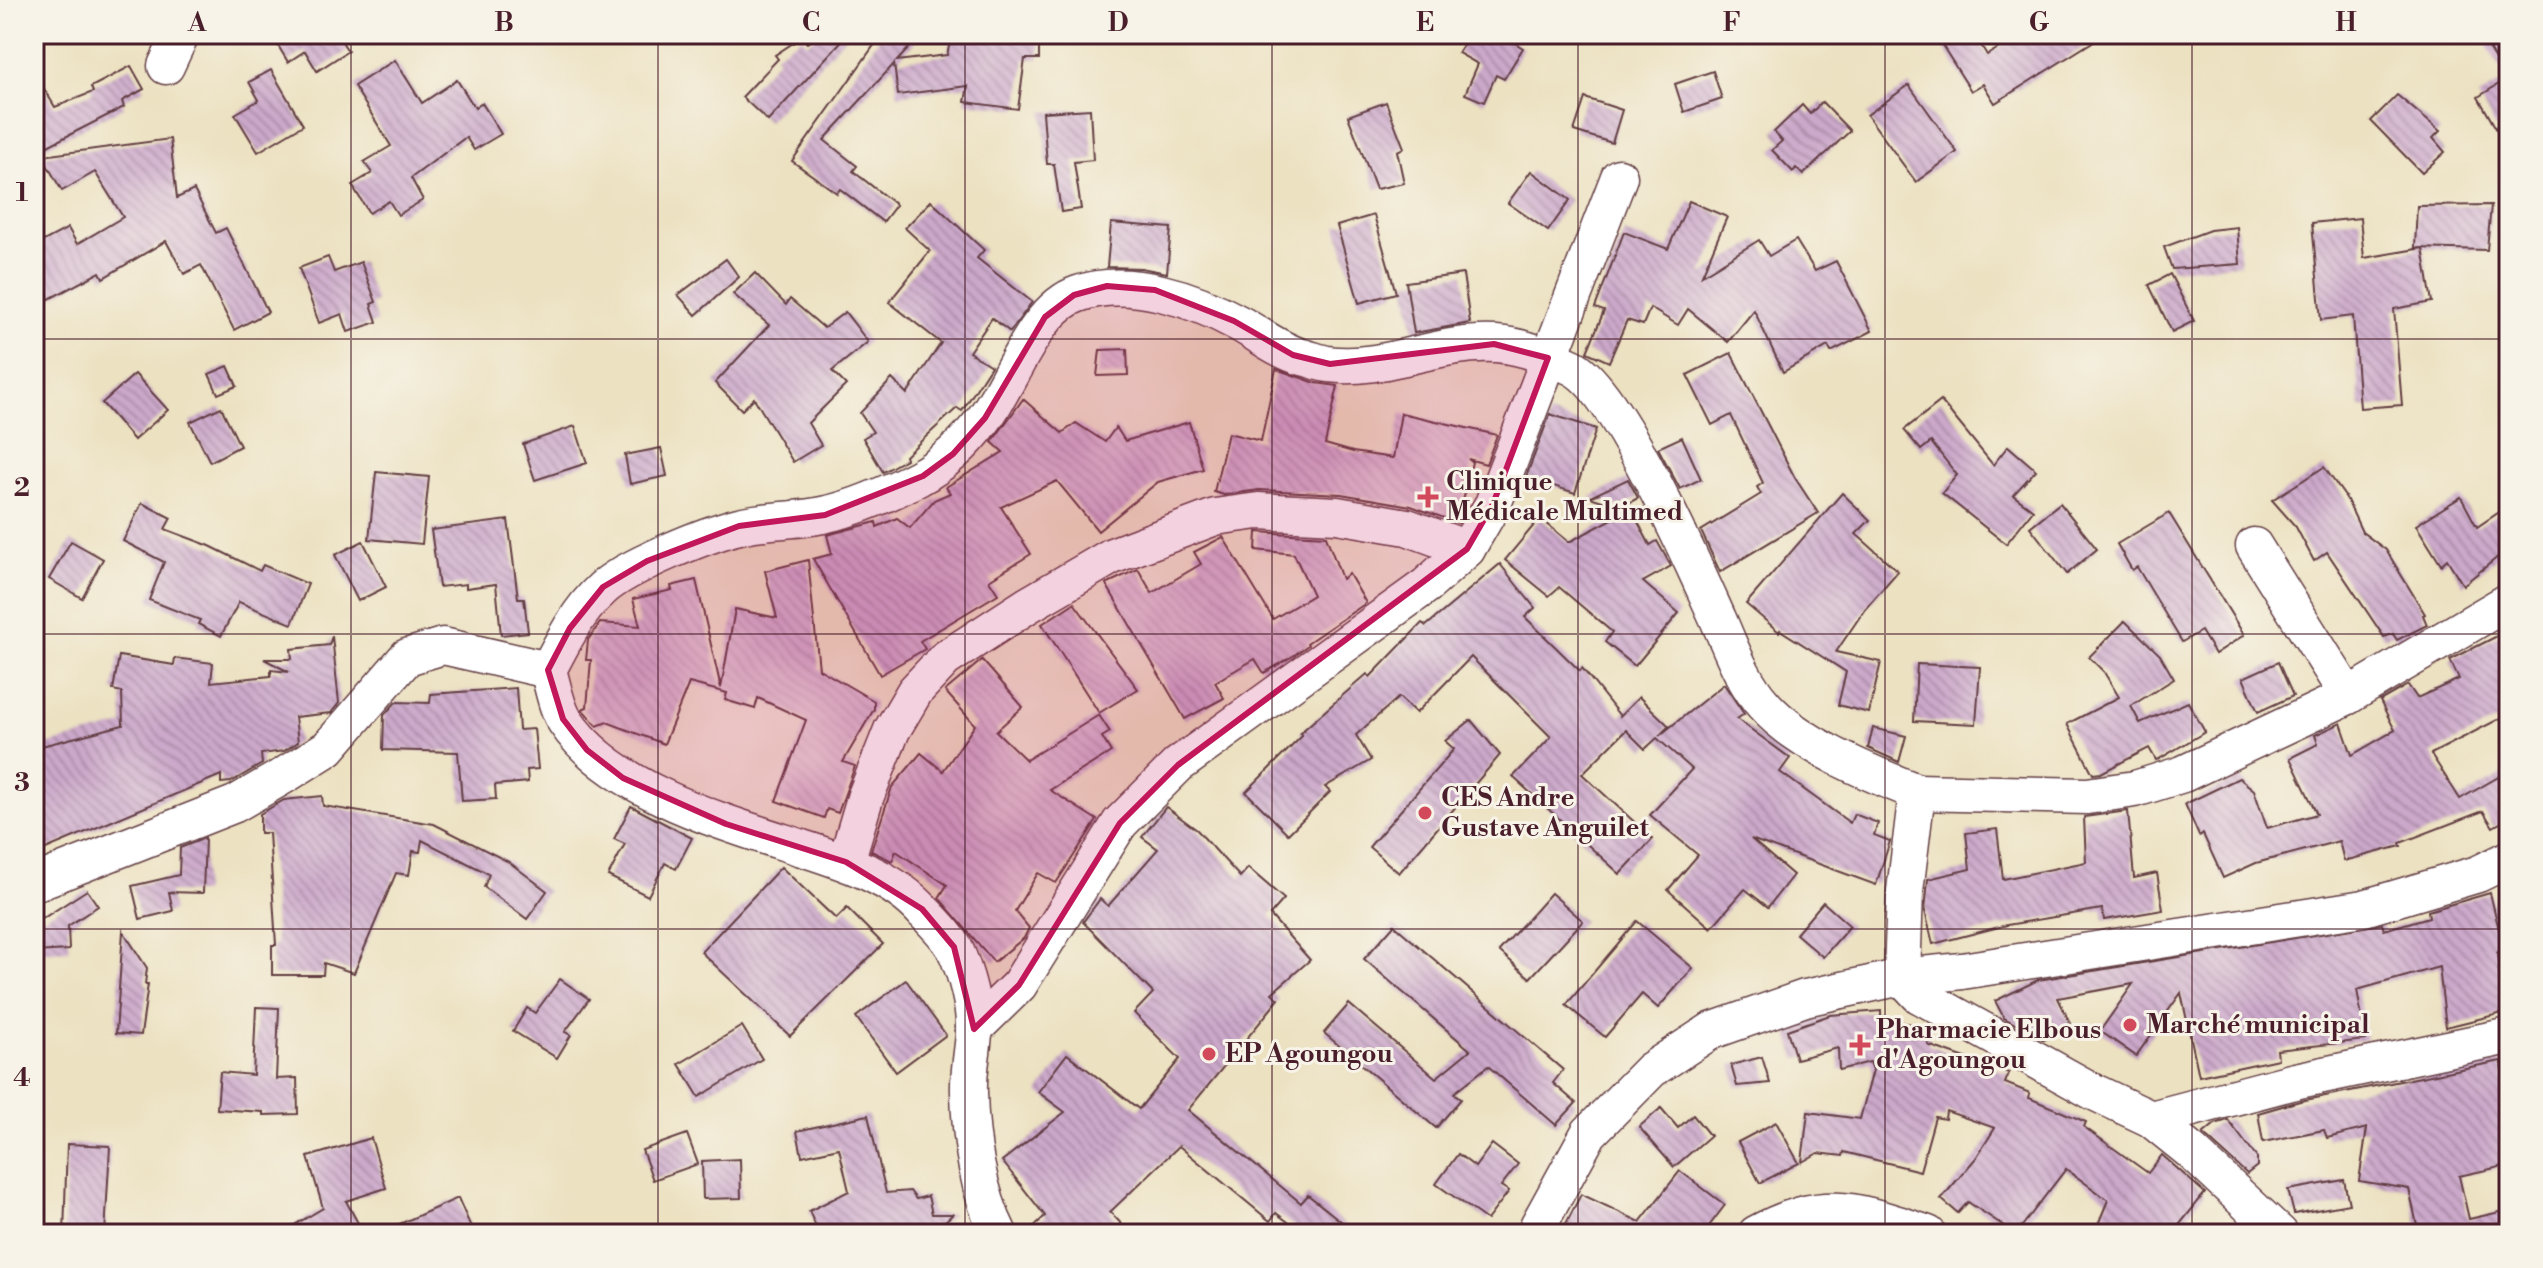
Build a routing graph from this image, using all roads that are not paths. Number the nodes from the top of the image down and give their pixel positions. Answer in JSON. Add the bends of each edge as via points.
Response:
{"nodes":[{"id":1,"x":1619,"y":177,"type":"dead end"},
{"id":2,"x":1548,"y":358,"type":"junction"},
{"id":3,"x":2254,"y":546,"type":"dead end"},
{"id":4,"x":1467,"y":549,"type":"junction"},
{"id":5,"x":2509,"y":601,"type":"edge"},
{"id":6,"x":548,"y":670,"type":"junction"},
{"id":7,"x":2348,"y":696,"type":"junction"},
{"id":8,"x":1917,"y":792,"type":"junction"},
{"id":9,"x":2509,"y":859,"type":"edge"},
{"id":10,"x":846,"y":862,"type":"junction"},
{"id":11,"x":34,"y":883,"type":"edge"},
{"id":12,"x":1902,"y":977,"type":"junction"},
{"id":13,"x":974,"y":1029,"type":"junction"},
{"id":14,"x":2509,"y":1036,"type":"edge"},
{"id":15,"x":2151,"y":1119,"type":"junction"},
{"id":16,"x":999,"y":1234,"type":"edge"},
{"id":17,"x":1537,"y":1234,"type":"edge"},
{"id":18,"x":1756,"y":1234,"type":"edge"},
{"id":19,"x":1928,"y":1234,"type":"edge"},
{"id":20,"x":2280,"y":1234,"type":"edge"}],
"edges":[{"from":1,"to":2,"type":"street"},
{"from":2,"to":4,"type":"street","via":[[1493,504]]},
{"from":2,"to":6,"type":"street","via":[[1494,344],[1442,348],[1373,363],[1330,364],[1293,355],[1234,321],[1155,290],[1107,286],[1074,295],[1045,317],[985,418],[953,454],[923,476],[872,501],[825,515],[739,526],[647,561],[603,587],[570,628]]},
{"from":2,"to":8,"type":"street","via":[[1578,369],[1623,427],[1762,704],[1788,728],[1867,772]]},
{"from":3,"to":7,"type":"street"},
{"from":4,"to":10,"type":"street","via":[[1407,527],[1337,515],[1258,511],[1215,517],[1112,556],[945,659],[915,691],[892,730]]},
{"from":4,"to":13,"type":"street","via":[[1427,585],[1178,765],[1120,823],[1019,985]]},
{"from":5,"to":7,"type":"street"},
{"from":6,"to":10,"type":"street","via":[[563,719],[587,750],[623,778],[726,824]]},
{"from":6,"to":11,"type":"street","via":[[443,646],[407,657],[328,748],[285,775],[235,804]]},
{"from":7,"to":8,"type":"street","via":[[2183,774],[2135,789],[2087,796]]},
{"from":8,"to":12,"type":"street"},
{"from":9,"to":12,"type":"street","via":[[2478,874],[2364,908]]},
{"from":10,"to":13,"type":"street","via":[[886,882],[922,909],[954,947]]},
{"from":12,"to":15,"type":"street","via":[[1919,995]]},
{"from":12,"to":17,"type":"street","via":[[1752,1015],[1711,1031],[1651,1070],[1589,1133]]},
{"from":13,"to":16,"type":"street","via":[[968,1091],[977,1163],[988,1213]]},
{"from":14,"to":15,"type":"street","via":[[2295,1081]]},
{"from":15,"to":20,"type":"street"},
{"from":18,"to":19,"type":"street","via":[[1817,1209],[1866,1214]]}]}
